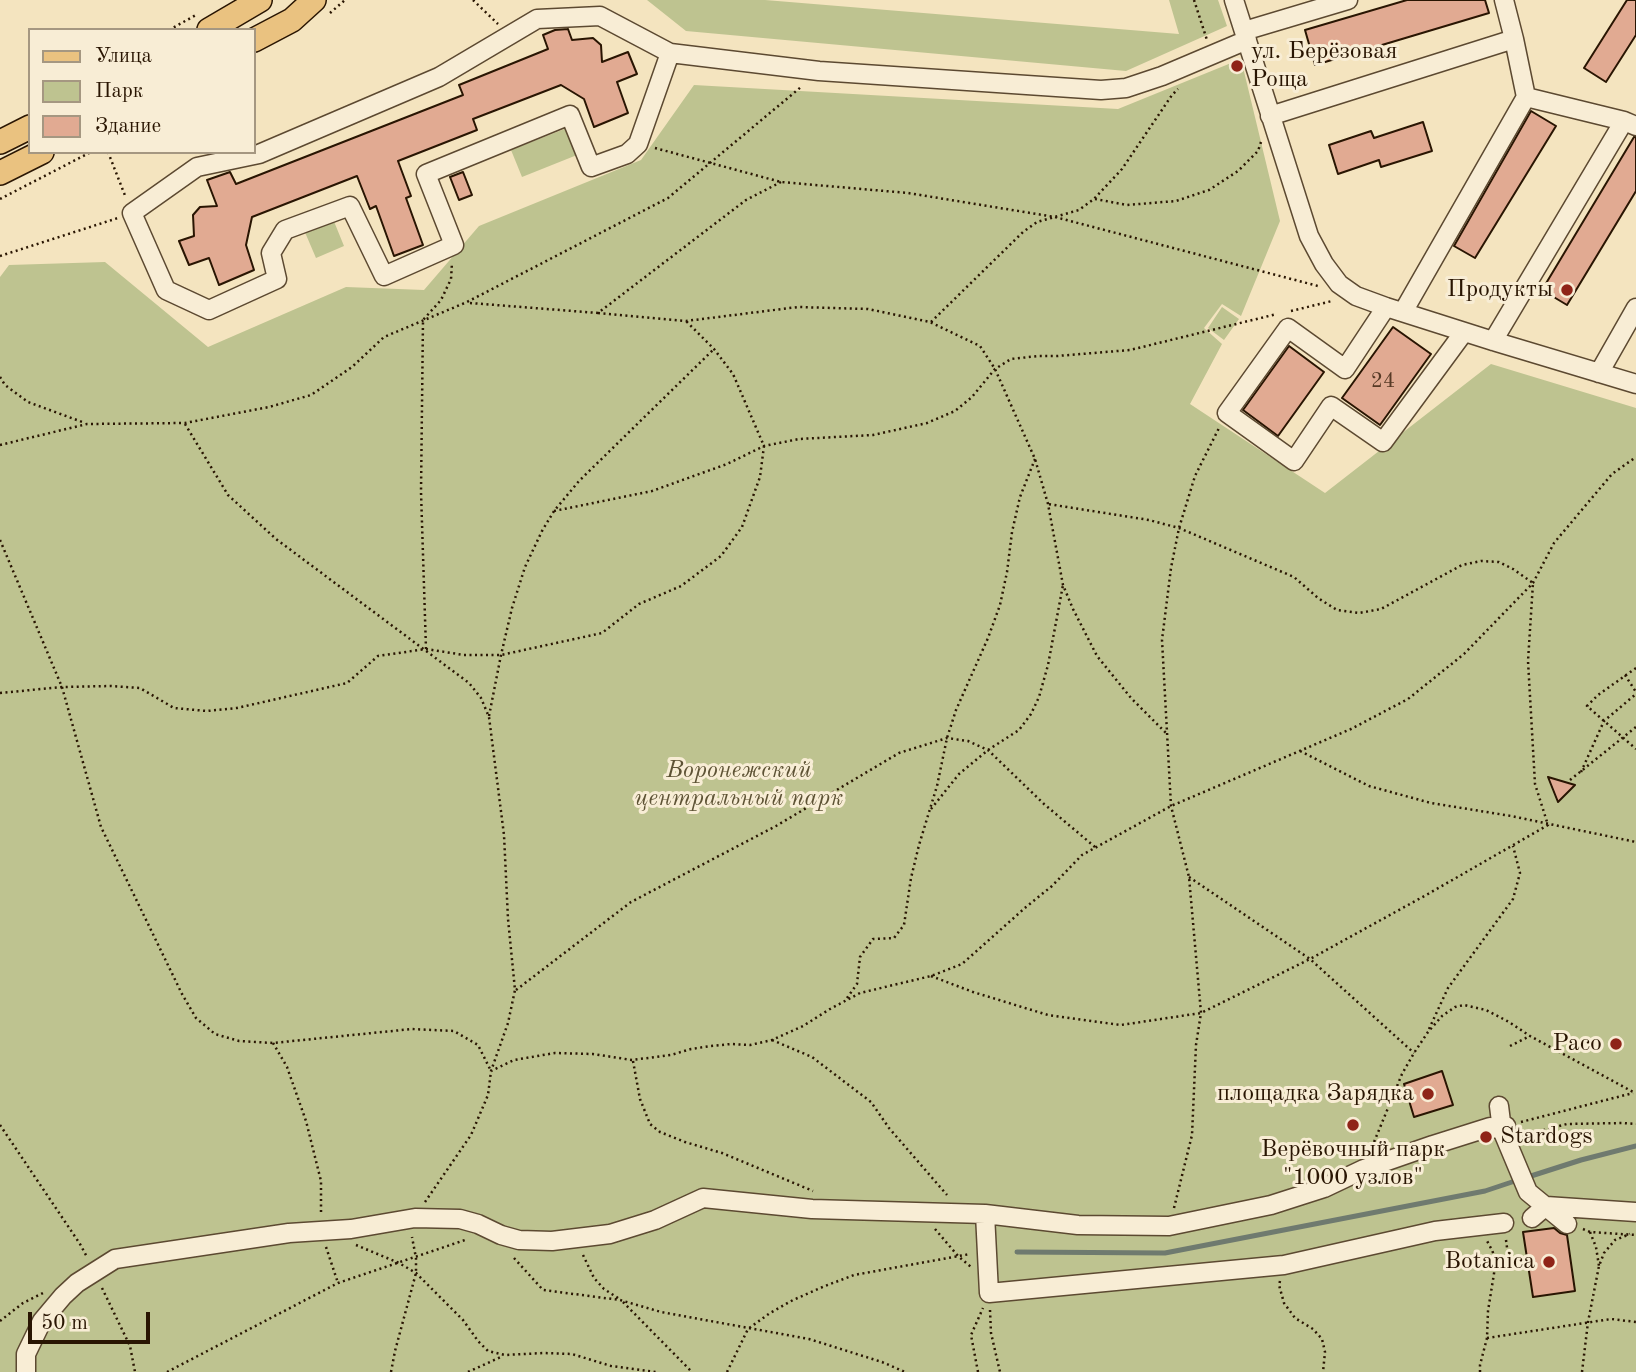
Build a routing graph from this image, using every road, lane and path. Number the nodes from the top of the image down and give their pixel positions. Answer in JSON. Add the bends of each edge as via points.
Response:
{"nodes":[{"id":1,"x":260,"y":0,"type":"edge"},
{"id":2,"x":314,"y":0,"type":"edge"},
{"id":3,"x":473,"y":0,"type":"edge"},
{"id":4,"x":1194,"y":0,"type":"edge"},
{"id":5,"x":1234,"y":0,"type":"edge"},
{"id":6,"x":1348,"y":0,"type":"edge"},
{"id":7,"x":1504,"y":0,"type":"edge"},
{"id":8,"x":212,"y":28,"type":"edge"},
{"id":9,"x":509,"y":35,"type":"junction"},
{"id":10,"x":1245,"y":36,"type":"junction"},
{"id":11,"x":1514,"y":38,"type":"junction"},
{"id":12,"x":256,"y":39,"type":"edge"},
{"id":13,"x":670,"y":53,"type":"junction"},
{"id":14,"x":1211,"y":55,"type":"junction"},
{"id":15,"x":819,"y":71,"type":"junction"},
{"id":16,"x":1180,"y":87,"type":"dead end"},
{"id":17,"x":1526,"y":97,"type":"junction"},
{"id":18,"x":1270,"y":116,"type":"junction"},
{"id":19,"x":1630,"y":124,"type":"edge"},
{"id":20,"x":28,"y":128,"type":"edge"},
{"id":21,"x":0,"y":142,"type":"edge"},
{"id":22,"x":638,"y":144,"type":"junction"},
{"id":23,"x":37,"y":154,"type":"edge"},
{"id":24,"x":87,"y":154,"type":"edge"},
{"id":25,"x":109,"y":154,"type":"edge"},
{"id":26,"x":255,"y":154,"type":"edge"},
{"id":27,"x":256,"y":154,"type":"edge"},
{"id":28,"x":712,"y":163,"type":"junction"},
{"id":29,"x":0,"y":173,"type":"edge"},
{"id":30,"x":781,"y":182,"type":"junction"},
{"id":31,"x":0,"y":199,"type":"edge"},
{"id":32,"x":1094,"y":199,"type":"junction"},
{"id":33,"x":132,"y":213,"type":"junction"},
{"id":34,"x":1055,"y":217,"type":"junction"},
{"id":35,"x":454,"y":245,"type":"junction"},
{"id":36,"x":0,"y":256,"type":"edge"},
{"id":37,"x":1356,"y":296,"type":"junction"},
{"id":38,"x":467,"y":302,"type":"junction"},
{"id":39,"x":1636,"y":308,"type":"edge"},
{"id":40,"x":1395,"y":309,"type":"junction"},
{"id":41,"x":1289,"y":312,"type":"dead end"},
{"id":42,"x":598,"y":313,"type":"junction"},
{"id":43,"x":1276,"y":315,"type":"dead end"},
{"id":44,"x":423,"y":320,"type":"junction"},
{"id":45,"x":686,"y":321,"type":"junction"},
{"id":46,"x":930,"y":322,"type":"junction"},
{"id":47,"x":1464,"y":332,"type":"junction"},
{"id":48,"x":1493,"y":341,"type":"junction"},
{"id":49,"x":715,"y":349,"type":"junction"},
{"id":50,"x":995,"y":369,"type":"junction"},
{"id":51,"x":1599,"y":373,"type":"junction"},
{"id":52,"x":0,"y":377,"type":"edge"},
{"id":53,"x":1636,"y":384,"type":"edge"},
{"id":54,"x":1227,"y":413,"type":"junction"},
{"id":55,"x":185,"y":423,"type":"junction"},
{"id":56,"x":87,"y":424,"type":"junction"},
{"id":57,"x":0,"y":445,"type":"edge"},
{"id":58,"x":764,"y":446,"type":"junction"},
{"id":59,"x":1636,"y":457,"type":"edge"},
{"id":60,"x":1035,"y":459,"type":"junction"},
{"id":61,"x":1048,"y":504,"type":"junction"},
{"id":62,"x":554,"y":512,"type":"junction"},
{"id":63,"x":1179,"y":528,"type":"junction"},
{"id":64,"x":0,"y":540,"type":"edge"},
{"id":65,"x":1533,"y":583,"type":"junction"},
{"id":66,"x":1063,"y":585,"type":"junction"},
{"id":67,"x":426,"y":649,"type":"junction"},
{"id":68,"x":501,"y":655,"type":"junction"},
{"id":69,"x":1636,"y":668,"type":"edge"},
{"id":70,"x":1625,"y":675,"type":"junction"},
{"id":71,"x":62,"y":687,"type":"junction"},
{"id":72,"x":0,"y":693,"type":"edge"},
{"id":73,"x":1636,"y":693,"type":"edge"},
{"id":74,"x":489,"y":716,"type":"junction"},
{"id":75,"x":1604,"y":721,"type":"junction"},
{"id":76,"x":1636,"y":727,"type":"edge"},
{"id":77,"x":1168,"y":735,"type":"junction"},
{"id":78,"x":947,"y":738,"type":"junction"},
{"id":79,"x":1623,"y":738,"type":"junction"},
{"id":80,"x":1636,"y":749,"type":"edge"},
{"id":81,"x":988,"y":750,"type":"junction"},
{"id":82,"x":1299,"y":750,"type":"junction"},
{"id":83,"x":1581,"y":772,"type":"junction"},
{"id":84,"x":1570,"y":780,"type":"dead end"},
{"id":85,"x":1171,"y":806,"type":"junction"},
{"id":86,"x":928,"y":812,"type":"junction"},
{"id":87,"x":1548,"y":825,"type":"junction"},
{"id":88,"x":1636,"y":842,"type":"edge"},
{"id":89,"x":1513,"y":846,"type":"junction"},
{"id":90,"x":1095,"y":847,"type":"junction"},
{"id":91,"x":1189,"y":877,"type":"junction"},
{"id":92,"x":1310,"y":959,"type":"junction"},
{"id":93,"x":931,"y":976,"type":"junction"},
{"id":94,"x":515,"y":990,"type":"junction"},
{"id":95,"x":846,"y":1000,"type":"junction"},
{"id":96,"x":1201,"y":1013,"type":"junction"},
{"id":97,"x":1428,"y":1032,"type":"junction"},
{"id":98,"x":1530,"y":1037,"type":"junction"},
{"id":99,"x":772,"y":1040,"type":"junction"},
{"id":100,"x":273,"y":1043,"type":"junction"},
{"id":101,"x":1510,"y":1046,"type":"dead end"},
{"id":102,"x":1414,"y":1053,"type":"junction"},
{"id":103,"x":632,"y":1060,"type":"junction"},
{"id":104,"x":491,"y":1071,"type":"junction"},
{"id":105,"x":1635,"y":1093,"type":"edge"},
{"id":106,"x":1499,"y":1106,"type":"dead end"},
{"id":107,"x":1636,"y":1124,"type":"edge"},
{"id":108,"x":0,"y":1125,"type":"edge"},
{"id":109,"x":1502,"y":1130,"type":"junction"},
{"id":110,"x":1364,"y":1170,"type":"junction"},
{"id":111,"x":813,"y":1191,"type":"dead end"},
{"id":112,"x":906,"y":1211,"type":"junction"},
{"id":113,"x":1636,"y":1212,"type":"edge"},
{"id":114,"x":962,"y":1214,"type":"junction"},
{"id":115,"x":985,"y":1214,"type":"junction"},
{"id":116,"x":1540,"y":1216,"type":"junction"},
{"id":117,"x":415,"y":1218,"type":"junction"},
{"id":118,"x":1504,"y":1223,"type":"dead end"},
{"id":119,"x":1485,"y":1224,"type":"junction"},
{"id":120,"x":1567,"y":1224,"type":"joint"},
{"id":121,"x":1169,"y":1226,"type":"junction"},
{"id":122,"x":321,"y":1231,"type":"junction"},
{"id":123,"x":490,"y":1231,"type":"junction"},
{"id":124,"x":1591,"y":1231,"type":"junction"},
{"id":125,"x":1630,"y":1234,"type":"junction"},
{"id":126,"x":1636,"y":1235,"type":"edge"},
{"id":127,"x":575,"y":1240,"type":"junction"},
{"id":128,"x":354,"y":1245,"type":"dead end"},
{"id":129,"x":987,"y":1251,"type":"junction"},
{"id":130,"x":958,"y":1256,"type":"junction"},
{"id":131,"x":416,"y":1258,"type":"junction"},
{"id":132,"x":399,"y":1263,"type":"junction"},
{"id":133,"x":1284,"y":1265,"type":"junction"},
{"id":134,"x":1599,"y":1266,"type":"junction"},
{"id":135,"x":94,"y":1272,"type":"junction"},
{"id":136,"x":416,"y":1273,"type":"junction"},
{"id":137,"x":338,"y":1283,"type":"junction"},
{"id":138,"x":989,"y":1293,"type":"junction"},
{"id":139,"x":620,"y":1300,"type":"junction"},
{"id":140,"x":1588,"y":1322,"type":"junction"},
{"id":141,"x":1636,"y":1322,"type":"edge"},
{"id":142,"x":748,"y":1329,"type":"junction"},
{"id":143,"x":1487,"y":1338,"type":"junction"},
{"id":144,"x":505,"y":1355,"type":"junction"},
{"id":145,"x":26,"y":1372,"type":"edge"},
{"id":146,"x":135,"y":1372,"type":"edge"},
{"id":147,"x":167,"y":1372,"type":"edge"},
{"id":148,"x":391,"y":1372,"type":"edge"},
{"id":149,"x":468,"y":1372,"type":"edge"},
{"id":150,"x":656,"y":1372,"type":"edge"},
{"id":151,"x":692,"y":1372,"type":"edge"},
{"id":152,"x":727,"y":1372,"type":"edge"},
{"id":153,"x":905,"y":1372,"type":"edge"},
{"id":154,"x":978,"y":1372,"type":"edge"},
{"id":155,"x":1000,"y":1372,"type":"edge"},
{"id":156,"x":1323,"y":1372,"type":"edge"},
{"id":157,"x":1480,"y":1372,"type":"edge"},
{"id":158,"x":1582,"y":1372,"type":"edge"}],
"edges":[{"from":1,"to":8,"type":"main road"},
{"from":2,"to":12,"type":"main road","via":[[292,20]]},
{"from":3,"to":9,"type":"path"},
{"from":4,"to":14,"type":"path"},
{"from":5,"to":10,"type":"street"},
{"from":6,"to":10,"type":"street"},
{"from":7,"to":11,"type":"street"},
{"from":9,"to":13,"type":"street","via":[[537,19],[600,16]]},
{"from":9,"to":27,"type":"street","via":[[439,76]]},
{"from":10,"to":14,"type":"street"},
{"from":10,"to":18,"type":"street"},
{"from":11,"to":17,"type":"street"},
{"from":11,"to":18,"type":"street"},
{"from":13,"to":15,"type":"street"},
{"from":13,"to":22,"type":"street"},
{"from":14,"to":15,"type":"street","via":[[1126,89]]},
{"from":15,"to":28,"type":"path"},
{"from":16,"to":32,"type":"path","via":[[1122,169]]},
{"from":17,"to":19,"type":"street"},
{"from":17,"to":40,"type":"street"},
{"from":18,"to":32,"type":"path","via":[[1258,151],[1209,190],[1176,201],[1127,205]]},
{"from":18,"to":37,"type":"street","via":[[1309,236],[1339,284]]},
{"from":19,"to":48,"type":"street"},
{"from":20,"to":21,"type":"main road"},
{"from":22,"to":28,"type":"path"},
{"from":22,"to":35,"type":"street","via":[[591,167],[570,116],[426,174]]},
{"from":23,"to":29,"type":"main road"},
{"from":24,"to":31,"type":"path"},
{"from":25,"to":33,"type":"path"},
{"from":26,"to":33,"type":"street","via":[[197,167]]},
{"from":28,"to":30,"type":"path"},
{"from":28,"to":38,"type":"path","via":[[668,198]]},
{"from":30,"to":34,"type":"path","via":[[908,193]]},
{"from":30,"to":42,"type":"path","via":[[746,200]]},
{"from":32,"to":34,"type":"path","via":[[1079,210]]},
{"from":33,"to":35,"type":"street","via":[[166,290],[209,310],[277,279],[271,253],[285,230],[350,206],[384,276]]},
{"from":33,"to":36,"type":"path"},
{"from":34,"to":37,"type":"path"},
{"from":34,"to":46,"type":"path","via":[[1023,232]]},
{"from":35,"to":44,"type":"path","via":[[451,279],[441,300]]},
{"from":37,"to":40,"type":"street"},
{"from":37,"to":41,"type":"path"},
{"from":38,"to":42,"type":"path"},
{"from":38,"to":44,"type":"path"},
{"from":39,"to":51,"type":"street"},
{"from":40,"to":47,"type":"street"},
{"from":40,"to":54,"type":"street","via":[[1345,369],[1288,328]]},
{"from":42,"to":45,"type":"path"},
{"from":43,"to":50,"type":"path","via":[[1130,350],[1011,359]]},
{"from":44,"to":55,"type":"path","via":[[384,337],[352,367],[311,395]]},
{"from":44,"to":67,"type":"path","via":[[421,492]]},
{"from":45,"to":46,"type":"path","via":[[798,307],[869,309]]},
{"from":45,"to":49,"type":"path"},
{"from":46,"to":50,"type":"path","via":[[980,346]]},
{"from":47,"to":48,"type":"street"},
{"from":47,"to":54,"type":"street","via":[[1383,442],[1331,406],[1294,461]]},
{"from":48,"to":51,"type":"street"},
{"from":49,"to":58,"type":"path","via":[[733,374]]},
{"from":49,"to":62,"type":"path","via":[[579,481]]},
{"from":50,"to":58,"type":"path","via":[[955,411],[927,423],[873,435]]},
{"from":50,"to":60,"type":"path"},
{"from":51,"to":53,"type":"street"},
{"from":52,"to":56,"type":"path","via":[[28,402]]},
{"from":54,"to":63,"type":"path","via":[[1195,476]]},
{"from":55,"to":56,"type":"path"},
{"from":55,"to":67,"type":"path","via":[[228,495],[276,539]]},
{"from":56,"to":57,"type":"path"},
{"from":58,"to":62,"type":"path","via":[[652,491]]},
{"from":58,"to":68,"type":"path","via":[[760,477],[742,527],[721,556],[681,586],[639,604],[602,633]]},
{"from":59,"to":65,"type":"path","via":[[1612,474],[1554,543]]},
{"from":60,"to":61,"type":"path"},
{"from":60,"to":78,"type":"path","via":[[1020,497],[1000,605]]},
{"from":61,"to":63,"type":"path"},
{"from":61,"to":66,"type":"path"},
{"from":62,"to":68,"type":"path","via":[[525,567]]},
{"from":63,"to":65,"type":"path","via":[[1294,577],[1337,610],[1381,609],[1462,565],[1481,561],[1499,562]]},
{"from":63,"to":77,"type":"path","via":[[1162,640]]},
{"from":64,"to":71,"type":"path"},
{"from":65,"to":82,"type":"path","via":[[1464,654],[1408,699]]},
{"from":65,"to":87,"type":"path","via":[[1528,661],[1535,784]]},
{"from":66,"to":77,"type":"path","via":[[1097,656]]},
{"from":66,"to":81,"type":"path","via":[[1048,665],[1031,714],[1019,730]]},
{"from":67,"to":68,"type":"path"},
{"from":67,"to":71,"type":"path","via":[[378,656],[347,683],[237,708],[174,708],[140,688]]},
{"from":67,"to":74,"type":"path","via":[[469,683]]},
{"from":68,"to":74,"type":"path"},
{"from":69,"to":70,"type":"path"},
{"from":70,"to":73,"type":"path"},
{"from":70,"to":75,"type":"path","via":[[1587,706]]},
{"from":71,"to":72,"type":"path"},
{"from":71,"to":100,"type":"path","via":[[101,827],[196,1018],[215,1034]]},
{"from":73,"to":75,"type":"path"},
{"from":74,"to":94,"type":"path","via":[[504,835]]},
{"from":75,"to":79,"type":"path"},
{"from":75,"to":83,"type":"path"},
{"from":76,"to":79,"type":"path"},
{"from":77,"to":85,"type":"path"},
{"from":78,"to":81,"type":"path"},
{"from":78,"to":86,"type":"path"},
{"from":78,"to":94,"type":"path","via":[[898,753],[776,826],[631,902]]},
{"from":79,"to":80,"type":"path"},
{"from":79,"to":83,"type":"path"},
{"from":81,"to":86,"type":"path","via":[[959,774]]},
{"from":81,"to":90,"type":"path"},
{"from":82,"to":85,"type":"path"},
{"from":82,"to":87,"type":"path","via":[[1369,786]]},
{"from":83,"to":84,"type":"path"},
{"from":85,"to":90,"type":"path"},
{"from":85,"to":91,"type":"path"},
{"from":86,"to":95,"type":"path","via":[[904,925],[894,938],[873,939],[860,957],[857,984]]},
{"from":87,"to":88,"type":"path"},
{"from":87,"to":89,"type":"path"},
{"from":89,"to":92,"type":"path"},
{"from":89,"to":97,"type":"path","via":[[1520,873],[1513,899],[1448,988]]},
{"from":90,"to":93,"type":"path","via":[[962,964]]},
{"from":91,"to":92,"type":"path"},
{"from":91,"to":96,"type":"path"},
{"from":92,"to":96,"type":"path"},
{"from":92,"to":102,"type":"path"},
{"from":93,"to":95,"type":"path"},
{"from":93,"to":96,"type":"path","via":[[1060,1017],[1121,1025]]},
{"from":94,"to":104,"type":"path"},
{"from":95,"to":99,"type":"path"},
{"from":96,"to":121,"type":"path","via":[[1192,1135]]},
{"from":97,"to":98,"type":"path","via":[[1442,1016],[1464,1005],[1486,1010]]},
{"from":97,"to":102,"type":"path"},
{"from":98,"to":101,"type":"path"},
{"from":98,"to":105,"type":"path"},
{"from":99,"to":103,"type":"path"},
{"from":99,"to":114,"type":"path","via":[[812,1056],[871,1102]]},
{"from":100,"to":104,"type":"path","via":[[412,1029],[454,1031],[478,1045]]},
{"from":100,"to":122,"type":"path","via":[[287,1067],[306,1121],[321,1181]]},
{"from":102,"to":110,"type":"path"},
{"from":103,"to":104,"type":"path","via":[[555,1053],[514,1060]]},
{"from":103,"to":111,"type":"path","via":[[640,1099],[650,1124],[660,1132]]},
{"from":104,"to":117,"type":"path","via":[[488,1095],[471,1135]]},
{"from":105,"to":109,"type":"path"},
{"from":106,"to":109,"type":"street"},
{"from":107,"to":109,"type":"path"},
{"from":108,"to":135,"type":"path"},
{"from":109,"to":110,"type":"street"},
{"from":109,"to":116,"type":"street"},
{"from":110,"to":121,"type":"street","via":[[1271,1205]]},
{"from":112,"to":114,"type":"street"},
{"from":112,"to":127,"type":"street","via":[[812,1209],[703,1198],[644,1223]]},
{"from":112,"to":130,"type":"path","via":[[937,1231]]},
{"from":113,"to":116,"type":"street"},
{"from":114,"to":115,"type":"street"},
{"from":115,"to":121,"type":"street","via":[[1078,1225]]},
{"from":115,"to":129,"type":"street"},
{"from":116,"to":120,"type":"street"},
{"from":117,"to":122,"type":"street"},
{"from":117,"to":123,"type":"street","via":[[460,1219]]},
{"from":117,"to":131,"type":"path","via":[[412,1240]]},
{"from":118,"to":119,"type":"street"},
{"from":119,"to":133,"type":"street"},
{"from":119,"to":143,"type":"path","via":[[1484,1236],[1496,1261]]},
{"from":120,"to":124,"type":"path"},
{"from":122,"to":135,"type":"street","via":[[116,1259]]},
{"from":122,"to":137,"type":"path"},
{"from":123,"to":127,"type":"street","via":[[519,1240]]},
{"from":123,"to":131,"type":"path"},
{"from":123,"to":139,"type":"path","via":[[543,1290]]},
{"from":124,"to":125,"type":"path"},
{"from":124,"to":134,"type":"path"},
{"from":125,"to":126,"type":"path"},
{"from":125,"to":134,"type":"path","via":[[1615,1240]]},
{"from":127,"to":139,"type":"path","via":[[594,1278]]},
{"from":128,"to":132,"type":"path"},
{"from":129,"to":130,"type":"path"},
{"from":129,"to":138,"type":"street"},
{"from":130,"to":138,"type":"path","via":[[977,1273]]},
{"from":130,"to":142,"type":"path","via":[[854,1275],[793,1300]]},
{"from":131,"to":132,"type":"path"},
{"from":131,"to":136,"type":"path"},
{"from":132,"to":136,"type":"path"},
{"from":132,"to":137,"type":"path"},
{"from":133,"to":138,"type":"street"},
{"from":133,"to":156,"type":"path","via":[[1279,1285],[1284,1303],[1322,1339]]},
{"from":134,"to":140,"type":"path"},
{"from":135,"to":145,"type":"street","via":[[63,1296],[42,1321],[26,1354]]},
{"from":135,"to":146,"type":"path","via":[[130,1346]]},
{"from":136,"to":144,"type":"path","via":[[488,1351]]},
{"from":136,"to":148,"type":"path"},
{"from":137,"to":147,"type":"path"},
{"from":138,"to":154,"type":"path","via":[[971,1335]]},
{"from":138,"to":155,"type":"path"},
{"from":139,"to":142,"type":"path"},
{"from":139,"to":151,"type":"path"},
{"from":140,"to":141,"type":"path"},
{"from":140,"to":143,"type":"path"},
{"from":140,"to":158,"type":"path"},
{"from":142,"to":152,"type":"path"},
{"from":142,"to":153,"type":"path","via":[[809,1339]]},
{"from":143,"to":157,"type":"path"},
{"from":144,"to":149,"type":"path"},
{"from":144,"to":150,"type":"path","via":[[572,1354],[611,1366]]}]}
